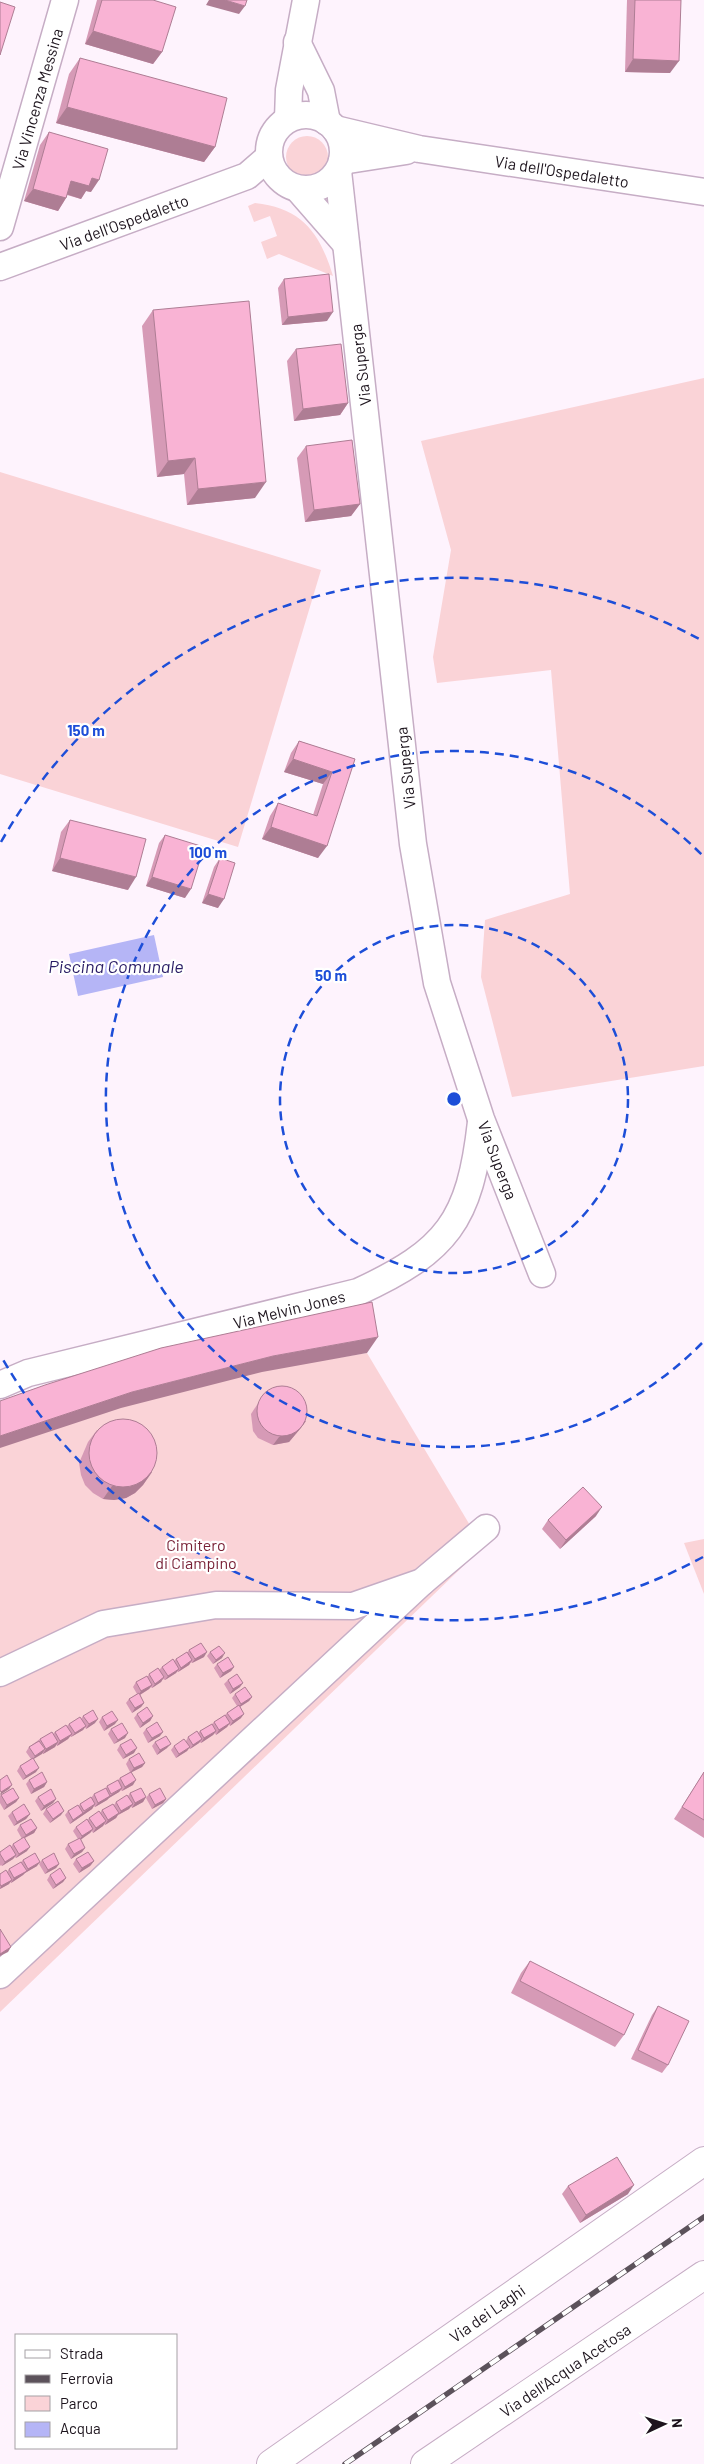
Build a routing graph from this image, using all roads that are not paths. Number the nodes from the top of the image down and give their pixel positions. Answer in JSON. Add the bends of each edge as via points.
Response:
{"nodes":[{"id":1,"x":65,"y":0,"type":"edge"},
{"id":2,"x":306,"y":0,"type":"edge"},
{"id":3,"x":297,"y":42,"type":"junction"},
{"id":4,"x":288,"y":119,"type":"junction"},
{"id":5,"x":331,"y":125,"type":"junction"},
{"id":6,"x":419,"y":149,"type":"junction"},
{"id":7,"x":269,"y":157,"type":"junction"},
{"id":8,"x":340,"y":166,"type":"junction"},
{"id":9,"x":247,"y":176,"type":"junction"},
{"id":10,"x":292,"y":187,"type":"junction"},
{"id":11,"x":704,"y":192,"type":"edge"},
{"id":12,"x":0,"y":227,"type":"edge"},
{"id":13,"x":346,"y":244,"type":"junction"},
{"id":14,"x":0,"y":267,"type":"edge"},
{"id":15,"x":482,"y":1119,"type":"junction"},
{"id":16,"x":542,"y":1274,"type":"dead end"},
{"id":17,"x":0,"y":1385,"type":"edge"},
{"id":18,"x":486,"y":1528,"type":"dead end"},
{"id":19,"x":422,"y":1582,"type":"junction"},
{"id":20,"x":0,"y":1673,"type":"edge"},
{"id":21,"x":0,"y":1975,"type":"edge"},
{"id":22,"x":704,"y":2161,"type":"edge"},
{"id":23,"x":704,"y":2275,"type":"edge"},
{"id":24,"x":271,"y":2464,"type":"edge"},
{"id":25,"x":426,"y":2464,"type":"edge"}],
"edges":[{"from":1,"to":12,"type":"street","name":"Via Vincenza Messina"},
{"from":2,"to":3,"type":"street"},
{"from":3,"to":4,"type":"street"},
{"from":3,"to":5,"type":"street","via":[[321,91]]},
{"from":4,"to":5,"type":"street","via":[[309,115]]},
{"from":4,"to":7,"type":"street","via":[[272,135]]},
{"from":5,"to":6,"type":"street","name":"Via dell'Ospedaletto"},
{"from":5,"to":8,"type":"street","via":[[340,139]]},
{"from":6,"to":8,"type":"street","name":"Via dell'Ospedaletto"},
{"from":6,"to":11,"type":"street","name":"Via dell'Ospedaletto"},
{"from":7,"to":9,"type":"street","name":"Via dell'Ospedaletto"},
{"from":7,"to":10,"type":"street","via":[[271,168]]},
{"from":8,"to":10,"type":"street","via":[[322,186],[310,190]]},
{"from":8,"to":13,"type":"street","name":"Via Superga"},
{"from":9,"to":10,"type":"street"},
{"from":9,"to":14,"type":"street","name":"Via dell'Ospedaletto"},
{"from":10,"to":13,"type":"street"},
{"from":13,"to":15,"type":"street","name":"Via Superga","via":[[413,844],[437,983]]},
{"from":15,"to":16,"type":"street","name":"Via Superga"},
{"from":15,"to":17,"type":"street","name":"Via Melvin Jones","via":[[471,1185],[456,1218],[439,1243],[395,1275],[358,1292],[28,1373]]},
{"from":18,"to":19,"type":"street"},
{"from":19,"to":20,"type":"street","via":[[353,1606],[216,1605],[103,1624]]},
{"from":19,"to":21,"type":"street"},
{"from":22,"to":24,"type":"main road","name":"Via dei Laghi"},
{"from":23,"to":25,"type":"main road","name":"Via dell'Acqua Acetosa"}]}
